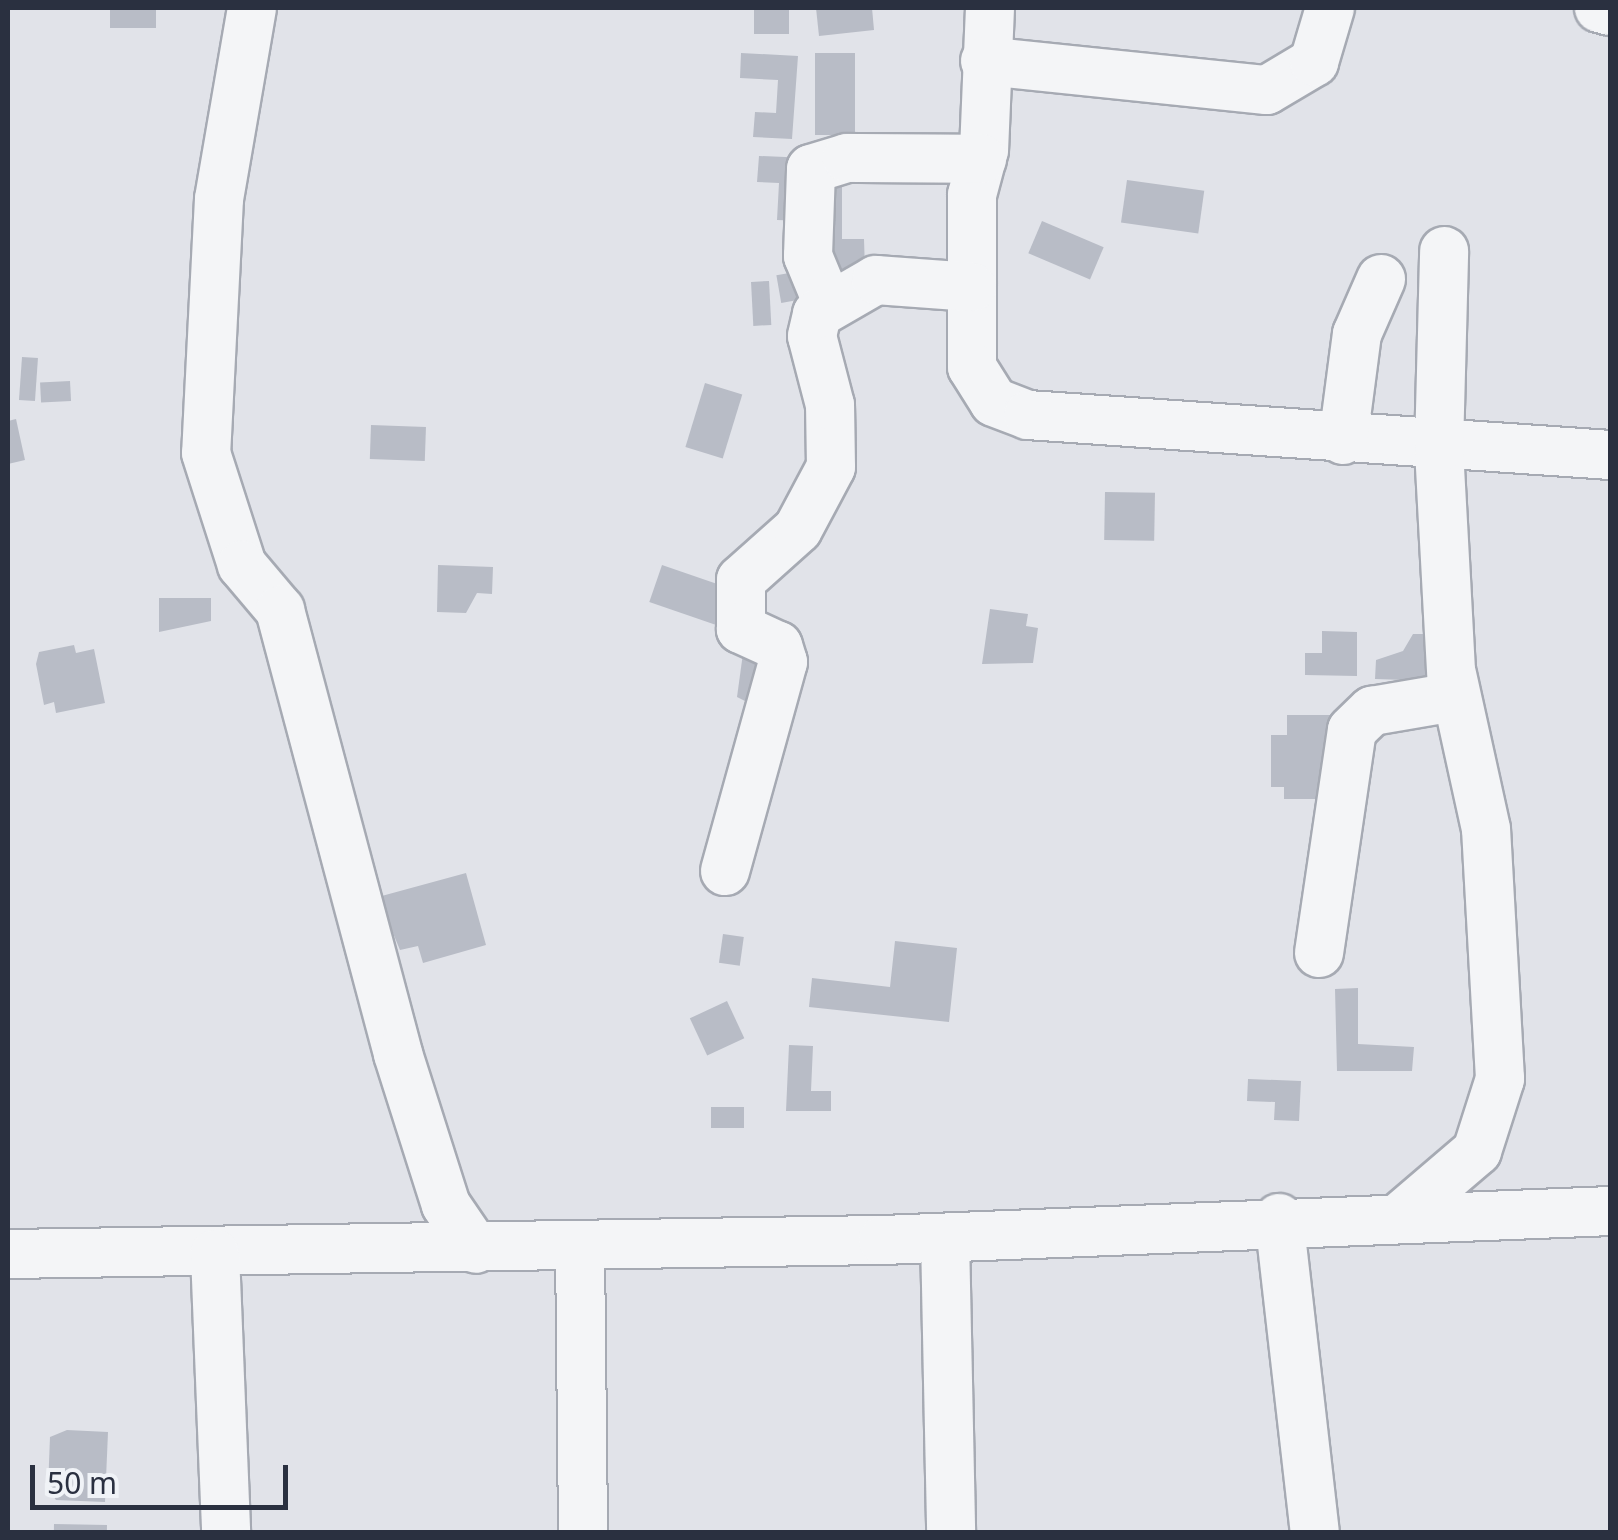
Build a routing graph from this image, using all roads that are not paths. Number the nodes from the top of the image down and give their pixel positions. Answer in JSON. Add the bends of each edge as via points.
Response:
{"nodes":[{"id":1,"x":252,"y":8,"type":"edge"},
{"id":2,"x":990,"y":8,"type":"edge"},
{"id":3,"x":1330,"y":8,"type":"edge"},
{"id":4,"x":1599,"y":8,"type":"edge"},
{"id":5,"x":1610,"y":11,"type":"edge"},
{"id":6,"x":986,"y":61,"type":"junction"},
{"id":7,"x":982,"y":159,"type":"junction"},
{"id":8,"x":1444,"y":250,"type":"dead end"},
{"id":9,"x":1381,"y":278,"type":"dead end"},
{"id":10,"x":972,"y":287,"type":"junction"},
{"id":11,"x":827,"y":302,"type":"junction"},
{"id":12,"x":1344,"y":440,"type":"junction"},
{"id":13,"x":1439,"y":448,"type":"junction"},
{"id":14,"x":1610,"y":454,"type":"edge"},
{"id":15,"x":1452,"y":674,"type":"junction"},
{"id":16,"x":725,"y":871,"type":"dead end"},
{"id":17,"x":1319,"y":953,"type":"dead end"},
{"id":18,"x":1610,"y":1211,"type":"edge"},
{"id":19,"x":1401,"y":1216,"type":"junction"},
{"id":20,"x":1279,"y":1218,"type":"junction"},
{"id":21,"x":945,"y":1238,"type":"junction"},
{"id":22,"x":580,"y":1245,"type":"junction"},
{"id":23,"x":476,"y":1249,"type":"junction"},
{"id":24,"x":8,"y":1254,"type":"edge"},
{"id":25,"x":215,"y":1254,"type":"junction"},
{"id":26,"x":226,"y":1532,"type":"edge"},
{"id":27,"x":583,"y":1532,"type":"edge"},
{"id":28,"x":951,"y":1532,"type":"edge"},
{"id":29,"x":1315,"y":1532,"type":"edge"}],
"edges":[{"from":1,"to":23,"type":"street","via":[[220,199],[206,453],[242,566],[280,610],[398,1054],[446,1205]]},
{"from":2,"to":6,"type":"street"},
{"from":3,"to":6,"type":"street","via":[[1314,62],[1267,90]]},
{"from":4,"to":5,"type":"street"},
{"from":6,"to":7,"type":"street"},
{"from":7,"to":10,"type":"street","via":[[972,195]]},
{"from":7,"to":11,"type":"street","via":[[847,158],[811,169],[808,256]]},
{"from":8,"to":13,"type":"street"},
{"from":9,"to":12,"type":"street","via":[[1357,334]]},
{"from":10,"to":11,"type":"street","via":[[876,280]]},
{"from":10,"to":12,"type":"street","via":[[976,381],[1008,408]]},
{"from":11,"to":16,"type":"street","via":[[812,336],[830,405],[831,467],[798,530],[741,580],[741,629],[778,646],[782,662]]},
{"from":12,"to":13,"type":"street"},
{"from":13,"to":14,"type":"street"},
{"from":13,"to":15,"type":"street"},
{"from":15,"to":17,"type":"street","via":[[1448,698],[1372,711],[1352,730]]},
{"from":15,"to":19,"type":"street","via":[[1486,829],[1500,1079],[1477,1151]]},
{"from":18,"to":19,"type":"street"},
{"from":19,"to":20,"type":"street"},
{"from":20,"to":21,"type":"street"},
{"from":20,"to":29,"type":"street"},
{"from":21,"to":22,"type":"street"},
{"from":21,"to":28,"type":"street"},
{"from":22,"to":23,"type":"street"},
{"from":22,"to":27,"type":"street"},
{"from":23,"to":25,"type":"street"},
{"from":24,"to":25,"type":"street"},
{"from":25,"to":26,"type":"street"}]}
